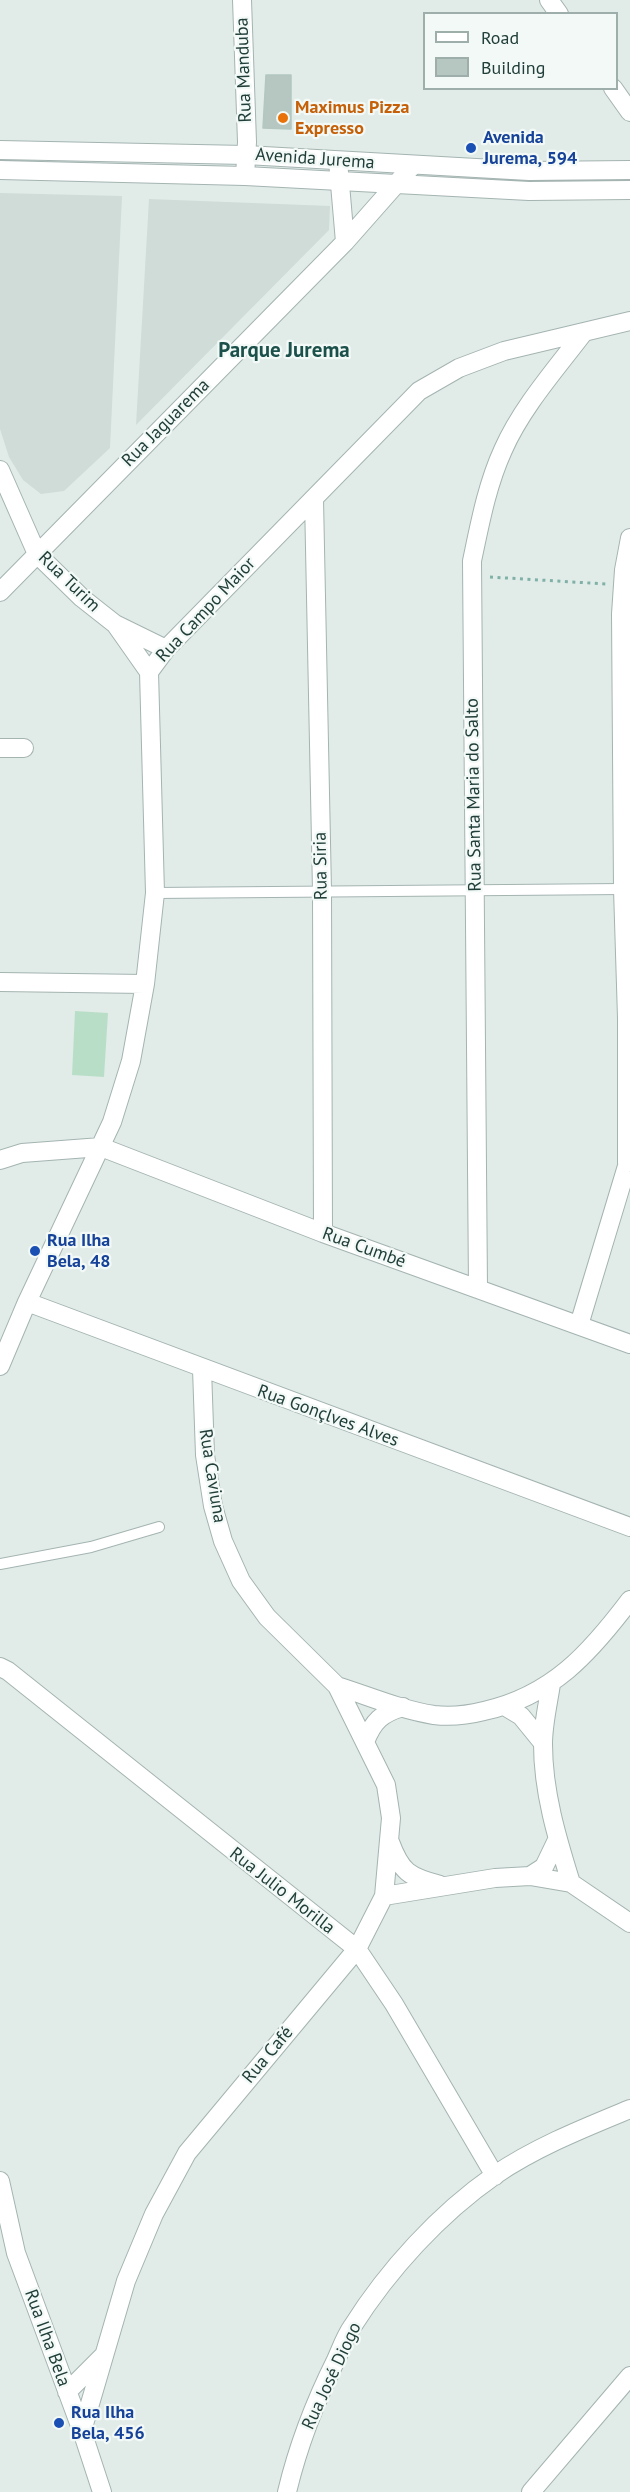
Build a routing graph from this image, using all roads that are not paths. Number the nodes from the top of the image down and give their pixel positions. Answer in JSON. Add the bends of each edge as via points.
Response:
{"nodes":[{"id":1,"x":242,"y":0,"type":"edge"},
{"id":2,"x":548,"y":0,"type":"edge"},
{"id":3,"x":557,"y":12,"type":"edge"},
{"id":4,"x":614,"y":90,"type":"edge"},
{"id":5,"x":630,"y":112,"type":"edge"},
{"id":6,"x":0,"y":150,"type":"edge"},
{"id":7,"x":246,"y":155,"type":"junction"},
{"id":8,"x":338,"y":161,"type":"junction"},
{"id":9,"x":413,"y":165,"type":"junction"},
{"id":10,"x":0,"y":170,"type":"edge"},
{"id":11,"x":630,"y":170,"type":"edge"},
{"id":12,"x":245,"y":176,"type":"junction"},
{"id":13,"x":339,"y":182,"type":"junction"},
{"id":14,"x":396,"y":185,"type":"junction"},
{"id":15,"x":630,"y":190,"type":"edge"},
{"id":16,"x":345,"y":242,"type":"junction"},
{"id":17,"x":630,"y":321,"type":"edge"},
{"id":18,"x":584,"y":332,"type":"junction"},
{"id":19,"x":0,"y":470,"type":"edge"},
{"id":20,"x":314,"y":499,"type":"junction"},
{"id":21,"x":630,"y":538,"type":"edge"},
{"id":22,"x":37,"y":554,"type":"junction"},
{"id":23,"x":0,"y":592,"type":"edge"},
{"id":24,"x":116,"y":624,"type":"junction"},
{"id":25,"x":166,"y":649,"type":"junction"},
{"id":26,"x":149,"y":672,"type":"junction"},
{"id":27,"x":0,"y":748,"type":"edge"},
{"id":28,"x":24,"y":748,"type":"dead end"},
{"id":29,"x":622,"y":889,"type":"junction"},
{"id":30,"x":321,"y":891,"type":"junction"},
{"id":31,"x":475,"y":892,"type":"junction"},
{"id":32,"x":155,"y":893,"type":"junction"},
{"id":33,"x":0,"y":982,"type":"edge"},
{"id":34,"x":145,"y":984,"type":"junction"},
{"id":35,"x":628,"y":1018,"type":"edge"},
{"id":36,"x":101,"y":1147,"type":"junction"},
{"id":37,"x":629,"y":1159,"type":"edge"},
{"id":38,"x":0,"y":1160,"type":"edge"},
{"id":39,"x":322,"y":1233,"type":"junction"},
{"id":40,"x":478,"y":1289,"type":"junction"},
{"id":41,"x":27,"y":1302,"type":"junction"},
{"id":42,"x":579,"y":1325,"type":"junction"},
{"id":43,"x":630,"y":1344,"type":"edge"},
{"id":44,"x":0,"y":1366,"type":"edge"},
{"id":45,"x":202,"y":1369,"type":"junction"},
{"id":46,"x":159,"y":1527,"type":"dead end"},
{"id":47,"x":630,"y":1527,"type":"edge"},
{"id":48,"x":0,"y":1564,"type":"edge"},
{"id":49,"x":630,"y":1600,"type":"edge"},
{"id":50,"x":3,"y":1667,"type":"edge"},
{"id":51,"x":551,"y":1684,"type":"junction"},
{"id":52,"x":338,"y":1686,"type":"junction"},
{"id":53,"x":403,"y":1707,"type":"junction"},
{"id":54,"x":506,"y":1707,"type":"junction"},
{"id":55,"x":365,"y":1742,"type":"junction"},
{"id":56,"x":543,"y":1743,"type":"junction"},
{"id":57,"x":389,"y":1840,"type":"junction"},
{"id":58,"x":557,"y":1840,"type":"junction"},
{"id":59,"x":530,"y":1876,"type":"junction"},
{"id":60,"x":571,"y":1883,"type":"junction"},
{"id":61,"x":445,"y":1886,"type":"junction"},
{"id":62,"x":384,"y":1896,"type":"junction"},
{"id":63,"x":630,"y":1923,"type":"edge"},
{"id":64,"x":357,"y":1949,"type":"junction"},
{"id":65,"x":630,"y":2109,"type":"edge"},
{"id":66,"x":495,"y":2176,"type":"junction"},
{"id":67,"x":0,"y":2181,"type":"edge"},
{"id":68,"x":105,"y":2354,"type":"junction"},
{"id":69,"x":630,"y":2376,"type":"edge"},
{"id":70,"x":67,"y":2391,"type":"junction"},
{"id":71,"x":82,"y":2431,"type":"junction"},
{"id":72,"x":102,"y":2492,"type":"edge"},
{"id":73,"x":286,"y":2492,"type":"edge"},
{"id":74,"x":531,"y":2492,"type":"edge"}],
"edges":[{"from":1,"to":7,"type":"street","name":"Rua Manduba"},
{"from":2,"to":3,"type":"street"},
{"from":4,"to":5,"type":"street"},
{"from":6,"to":7,"type":"street","name":"Avenida Jurema"},
{"from":7,"to":8,"type":"street","name":"Avenida Jurema"},
{"from":7,"to":12,"type":"street","name":"Rua Manduba"},
{"from":8,"to":9,"type":"street","name":"Avenida Jurema"},
{"from":8,"to":13,"type":"street"},
{"from":9,"to":11,"type":"street","name":"Avenida Jurema","via":[[529,171]]},
{"from":9,"to":14,"type":"street","name":"Rua Jaguarema"},
{"from":10,"to":12,"type":"street","name":"Avenida Jurema"},
{"from":12,"to":13,"type":"street","name":"Avenida Jurema"},
{"from":13,"to":14,"type":"street","name":"Avenida Jurema"},
{"from":13,"to":16,"type":"street"},
{"from":14,"to":15,"type":"street","name":"Avenida Jurema","via":[[529,191]]},
{"from":14,"to":16,"type":"street","name":"Rua Jaguarema"},
{"from":16,"to":22,"type":"street","name":"Rua Jaguarema"},
{"from":17,"to":18,"type":"street","name":"Rua Campo Maior"},
{"from":18,"to":20,"type":"street","name":"Rua Campo Maior","via":[[504,351],[459,368],[419,391]]},
{"from":18,"to":31,"type":"street","name":"Rua Santa Maria do Salto","via":[[503,449],[484,501],[472,561]]},
{"from":19,"to":22,"type":"street","name":"Rua Turim"},
{"from":20,"to":25,"type":"street","name":"Rua Campo Maior"},
{"from":20,"to":30,"type":"street","name":"Rua Siria"},
{"from":21,"to":29,"type":"street","via":[[623,585]]},
{"from":22,"to":23,"type":"street","name":"Rua Jaguarema"},
{"from":22,"to":24,"type":"street","name":"Rua Turim","via":[[82,598]]},
{"from":24,"to":25,"type":"street","name":"Rua Turim"},
{"from":24,"to":26,"type":"street","name":"Rua Turim"},
{"from":25,"to":26,"type":"street","name":"Rua Campo Maior"},
{"from":26,"to":32,"type":"street","name":"Rua Campo Maior"},
{"from":27,"to":28,"type":"street"},
{"from":29,"to":31,"type":"lane"},
{"from":29,"to":35,"type":"street"},
{"from":30,"to":31,"type":"lane"},
{"from":30,"to":32,"type":"lane"},
{"from":30,"to":39,"type":"street","name":"Rua Siria"},
{"from":31,"to":40,"type":"street","name":"Rua Santa Maria do Salto"},
{"from":32,"to":34,"type":"street","name":"Rua Campo Maior"},
{"from":33,"to":34,"type":"street"},
{"from":34,"to":36,"type":"street","name":"Rua Campo Maior","via":[[131,1061]]},
{"from":35,"to":37,"type":"street"},
{"from":36,"to":38,"type":"street","via":[[22,1153]]},
{"from":36,"to":39,"type":"street","name":"Rua Cumbé"},
{"from":36,"to":41,"type":"street"},
{"from":37,"to":42,"type":"street"},
{"from":39,"to":40,"type":"street","name":"Rua Cumbé"},
{"from":40,"to":42,"type":"street","name":"Rua Cumbé"},
{"from":41,"to":44,"type":"street"},
{"from":41,"to":45,"type":"street","name":"Rua Gonçlves Alves"},
{"from":42,"to":43,"type":"street","name":"Rua Cumbé"},
{"from":45,"to":47,"type":"street","name":"Rua Gonçlves Alves"},
{"from":45,"to":52,"type":"street","name":"Rua Caviuna","via":[[206,1455],[213,1506],[223,1541],[241,1581],[267,1617]]},
{"from":46,"to":48,"type":"lane","via":[[91,1547]]},
{"from":49,"to":51,"type":"street","via":[[598,1641]]},
{"from":50,"to":64,"type":"street","name":"Rua Julio Morilla"},
{"from":51,"to":54,"type":"street","name":"Rua Caviuna"},
{"from":51,"to":56,"type":"street"},
{"from":52,"to":53,"type":"street","name":"Rua Caviuna"},
{"from":52,"to":55,"type":"street","name":"Rua Caviuna"},
{"from":53,"to":54,"type":"street","name":"Rua Caviuna","via":[[435,1715],[464,1716]]},
{"from":53,"to":55,"type":"street","via":[[379,1717]]},
{"from":54,"to":56,"type":"street","via":[[521,1716]]},
{"from":55,"to":57,"type":"street","name":"Rua Caviuna","via":[[386,1785],[392,1818]]},
{"from":56,"to":58,"type":"street","via":[[547,1796]]},
{"from":57,"to":61,"type":"street","name":"Rua Caviuna","via":[[397,1861],[408,1874]]},
{"from":57,"to":62,"type":"street","name":"Rua Caviuna"},
{"from":58,"to":59,"type":"street","via":[[544,1867]]},
{"from":58,"to":60,"type":"street"},
{"from":59,"to":60,"type":"street"},
{"from":59,"to":61,"type":"street"},
{"from":60,"to":63,"type":"street"},
{"from":61,"to":62,"type":"street"},
{"from":62,"to":64,"type":"street","name":"Rua Café"},
{"from":64,"to":66,"type":"street","name":"Rua Julio Morilla","via":[[394,2004]]},
{"from":64,"to":68,"type":"street","name":"Rua Café","via":[[187,2153],[154,2214],[126,2281]]},
{"from":65,"to":66,"type":"street","name":"Rua José Diogo","via":[[531,2153]]},
{"from":66,"to":73,"type":"street","name":"Rua José Diogo","via":[[437,2224],[390,2275],[351,2328],[296,2453]]},
{"from":67,"to":70,"type":"street","name":"Rua Ilha Bela","via":[[16,2253]]},
{"from":68,"to":70,"type":"street","name":"Rua Café"},
{"from":68,"to":71,"type":"street","name":"Rua Café"},
{"from":69,"to":74,"type":"street"},
{"from":70,"to":71,"type":"street","name":"Rua Ilha Bela"},
{"from":71,"to":72,"type":"street","name":"Rua Ilha Bela"}]}
